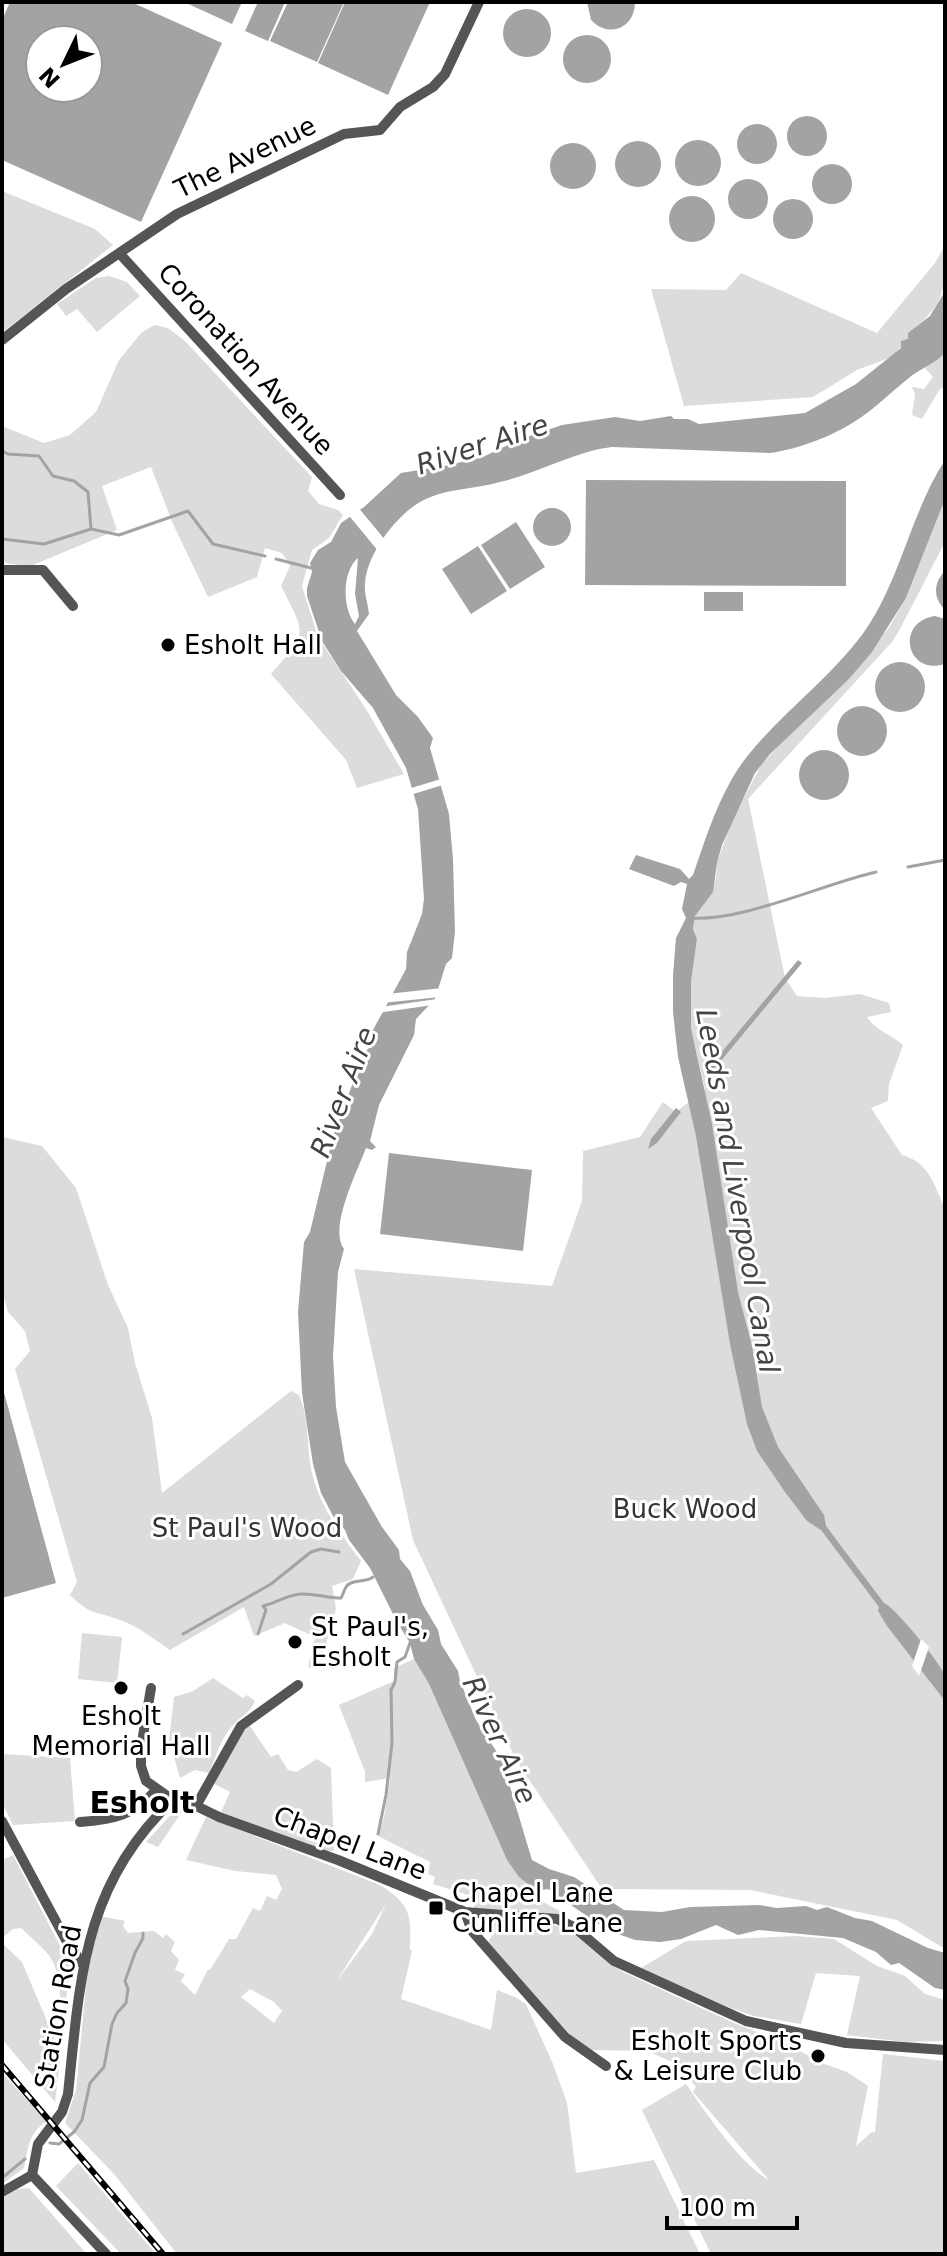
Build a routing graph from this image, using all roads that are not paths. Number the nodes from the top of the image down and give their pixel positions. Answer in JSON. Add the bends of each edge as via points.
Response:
{"nodes":[{"id":1,"x":479,"y":2,"type":"edge"},
{"id":2,"x":120,"y":254,"type":"junction"},
{"id":3,"x":2,"y":340,"type":"edge"},
{"id":4,"x":340,"y":495,"type":"dead end"},
{"id":5,"x":2,"y":570,"type":"edge"},
{"id":6,"x":73,"y":606,"type":"dead end"},
{"id":7,"x":298,"y":1685,"type":"dead end"},
{"id":8,"x":151,"y":1688,"type":"dead end"},
{"id":9,"x":156,"y":1790,"type":"junction"},
{"id":10,"x":173,"y":1800,"type":"junction"},
{"id":11,"x":196,"y":1806,"type":"junction"},
{"id":12,"x":2,"y":1821,"type":"edge"},
{"id":13,"x":80,"y":1822,"type":"dead end"},
{"id":14,"x":465,"y":1912,"type":"junction"},
{"id":15,"x":84,"y":1966,"type":"junction"},
{"id":16,"x":945,"y":2050,"type":"edge"},
{"id":17,"x":606,"y":2066,"type":"dead end"},
{"id":18,"x":32,"y":2175,"type":"junction"},
{"id":19,"x":2,"y":2192,"type":"edge"},
{"id":20,"x":106,"y":2254,"type":"edge"}],
"edges":[{"from":1,"to":2,"type":"street","name":"The Avenue","via":[[445,74],[400,107],[380,130],[344,134],[248,178],[177,214]]},
{"from":2,"to":3,"type":"street","name":"The Avenue"},
{"from":2,"to":4,"type":"street","name":"Coronation Avenue"},
{"from":5,"to":6,"type":"street","via":[[43,570]]},
{"from":7,"to":11,"type":"street","via":[[284,1689],[241,1726]]},
{"from":8,"to":9,"type":"street","via":[[141,1766]]},
{"from":9,"to":10,"type":"street","name":"Chapel Lane"},
{"from":9,"to":13,"type":"street","via":[[119,1818]]},
{"from":10,"to":11,"type":"street","name":"Chapel Lane"},
{"from":10,"to":15,"type":"street","name":"Station Road","via":[[107,1887]]},
{"from":11,"to":14,"type":"street","name":"Chapel Lane"},
{"from":12,"to":15,"type":"street"},
{"from":14,"to":16,"type":"street","name":"Chapel Lane","via":[[557,1919],[614,1961],[746,2021],[846,2043]]},
{"from":14,"to":17,"type":"street","via":[[472,1931],[565,2037]]},
{"from":15,"to":18,"type":"street","name":"Station Road","via":[[68,2094],[62,2112],[38,2144]]},
{"from":18,"to":19,"type":"street"},
{"from":18,"to":20,"type":"street"}]}
